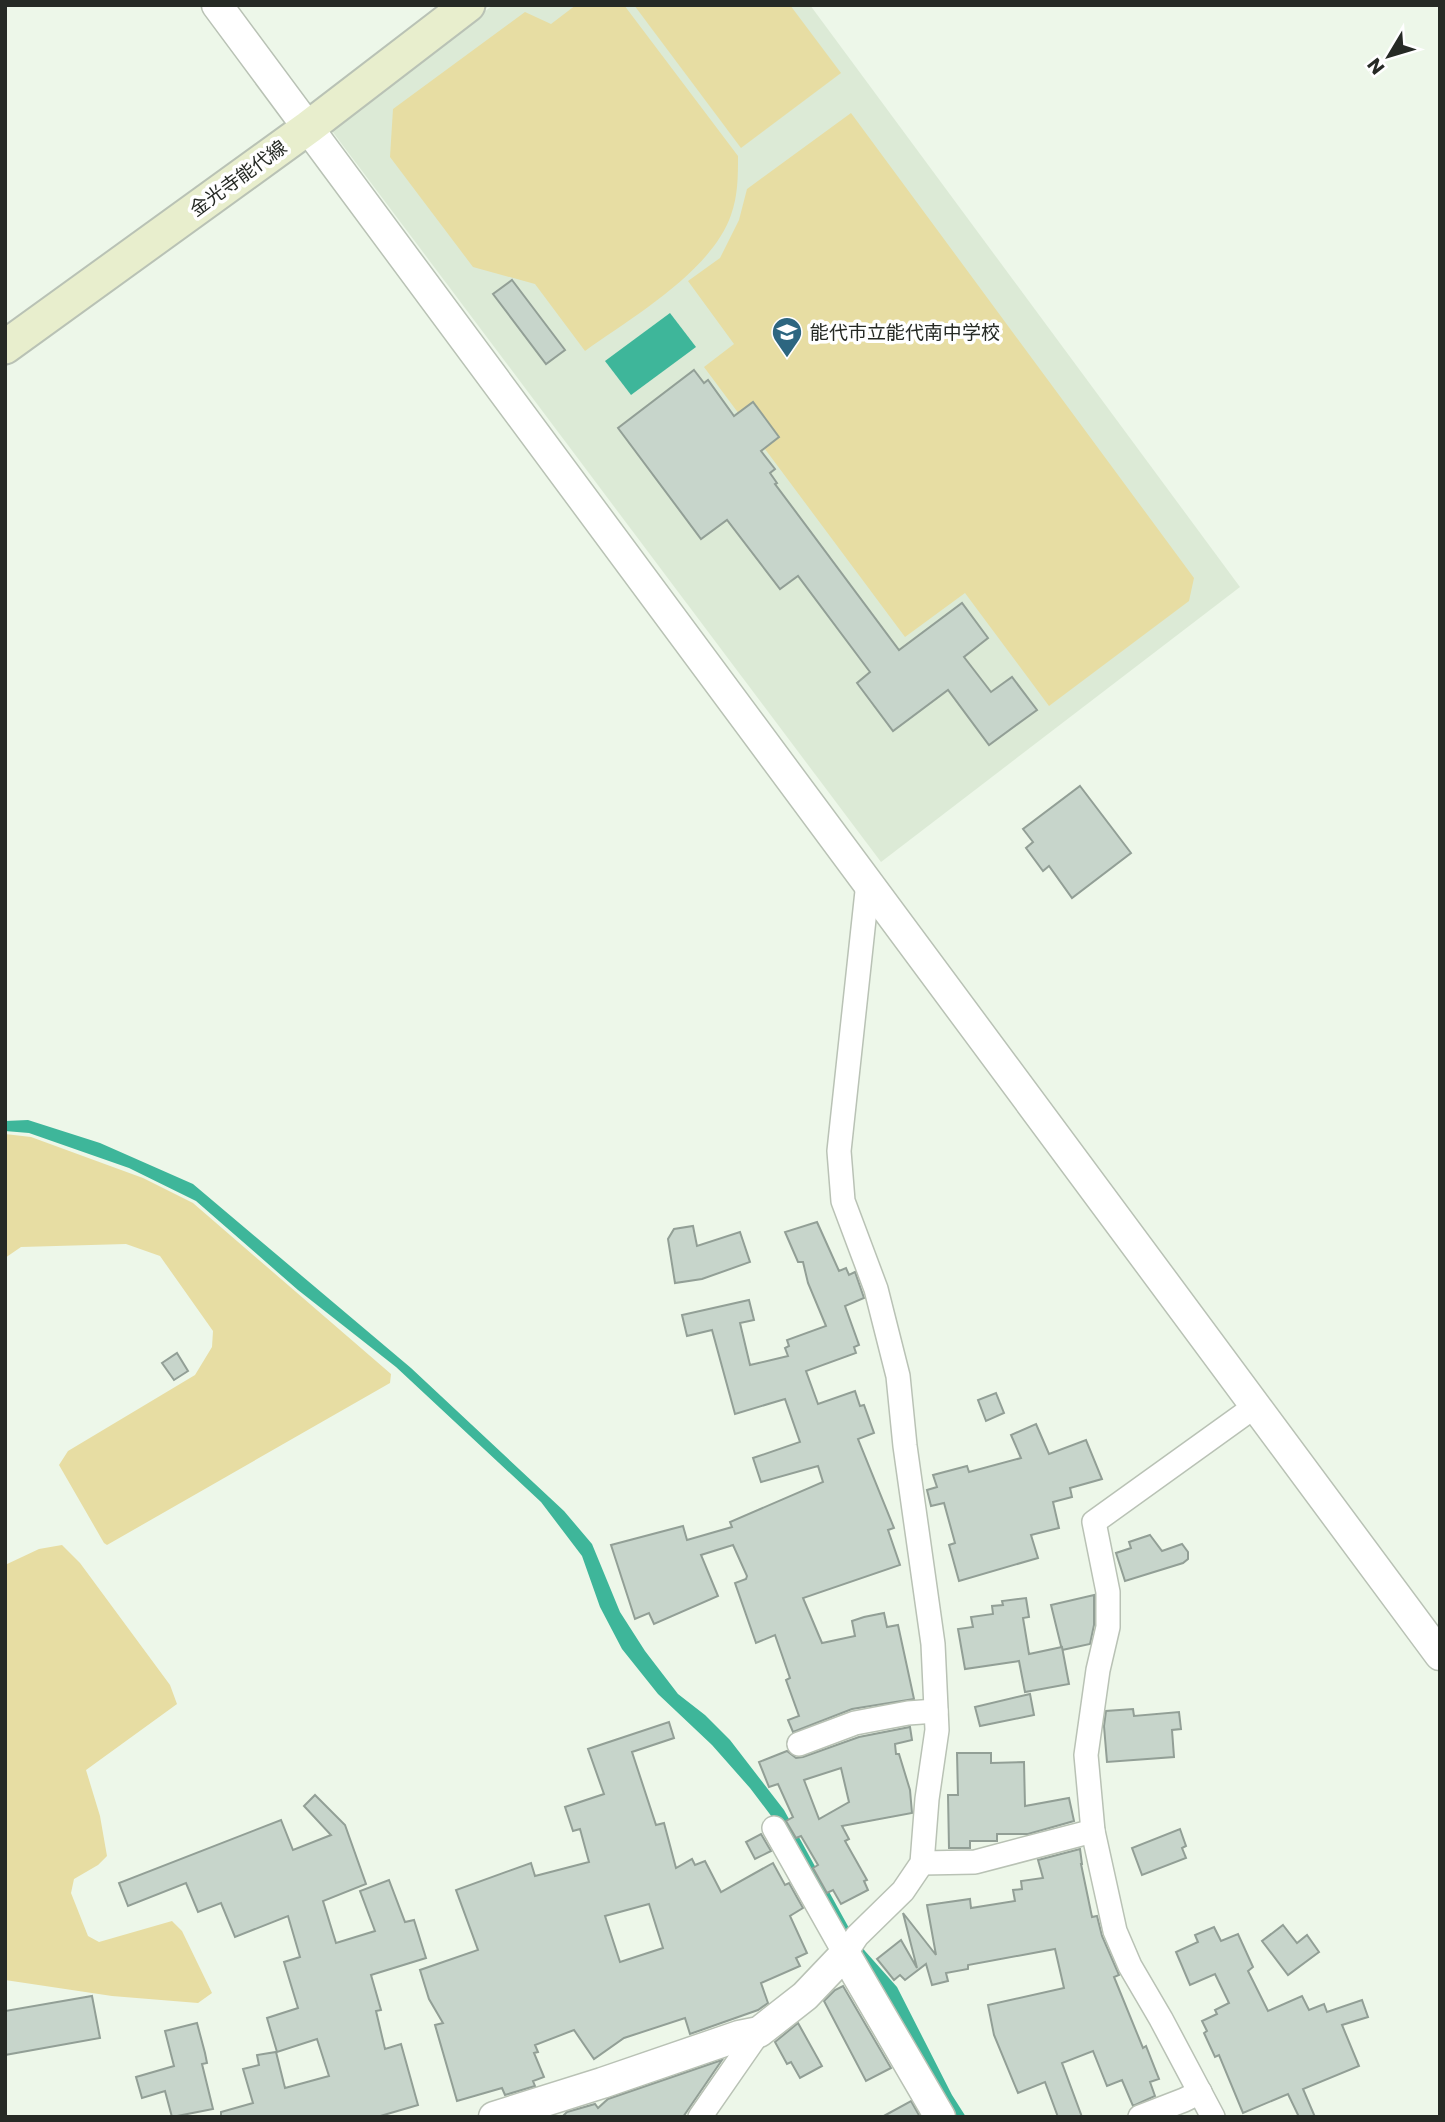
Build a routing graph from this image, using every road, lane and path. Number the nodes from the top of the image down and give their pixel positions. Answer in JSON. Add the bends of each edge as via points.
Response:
{"nodes":[{"id":1,"x":218,"y":5,"type":"edge"},
{"id":2,"x":468,"y":5,"type":"edge"},
{"id":3,"x":309,"y":127,"type":"junction"},
{"id":4,"x":5,"y":348,"type":"edge"},
{"id":5,"x":868,"y":882,"type":"junction"},
{"id":6,"x":1254,"y":1407,"type":"junction"},
{"id":7,"x":1440,"y":1655,"type":"edge"},
{"id":8,"x":936,"y":1711,"type":"junction"},
{"id":9,"x":799,"y":1744,"type":"dead end"},
{"id":10,"x":774,"y":1828,"type":"dead end"},
{"id":11,"x":1093,"y":1831,"type":"junction"},
{"id":12,"x":922,"y":1863,"type":"junction"},
{"id":13,"x":851,"y":1945,"type":"junction"},
{"id":14,"x":759,"y":2032,"type":"junction"},
{"id":15,"x":1200,"y":2092,"type":"junction"},
{"id":16,"x":494,"y":2117,"type":"edge"},
{"id":17,"x":700,"y":2117,"type":"edge"},
{"id":18,"x":940,"y":2117,"type":"edge"},
{"id":19,"x":1140,"y":2117,"type":"edge"},
{"id":20,"x":1213,"y":2117,"type":"edge"}],
"edges":[{"from":1,"to":3,"type":"street"},
{"from":2,"to":3,"type":"main road","name":"金光寺能代線"},
{"from":3,"to":4,"type":"main road","name":"金光寺能代線"},
{"from":3,"to":5,"type":"street"},
{"from":5,"to":6,"type":"street"},
{"from":5,"to":8,"type":"street","via":[[839,1151],[843,1201],[876,1289],[898,1376],[933,1644]]},
{"from":6,"to":7,"type":"street"},
{"from":6,"to":11,"type":"street","via":[[1094,1522],[1108,1592],[1108,1627],[1086,1755]]},
{"from":8,"to":9,"type":"street","via":[[855,1723]]},
{"from":8,"to":12,"type":"street"},
{"from":10,"to":13,"type":"street","via":[[832,1927]]},
{"from":11,"to":12,"type":"street","via":[[975,1862]]},
{"from":11,"to":15,"type":"street","via":[[1115,1931]]},
{"from":12,"to":13,"type":"street","via":[[903,1891]]},
{"from":13,"to":14,"type":"street","via":[[805,1996]]},
{"from":13,"to":18,"type":"street"},
{"from":14,"to":16,"type":"street"},
{"from":14,"to":17,"type":"street"},
{"from":15,"to":19,"type":"street"},
{"from":15,"to":20,"type":"street"}]}
